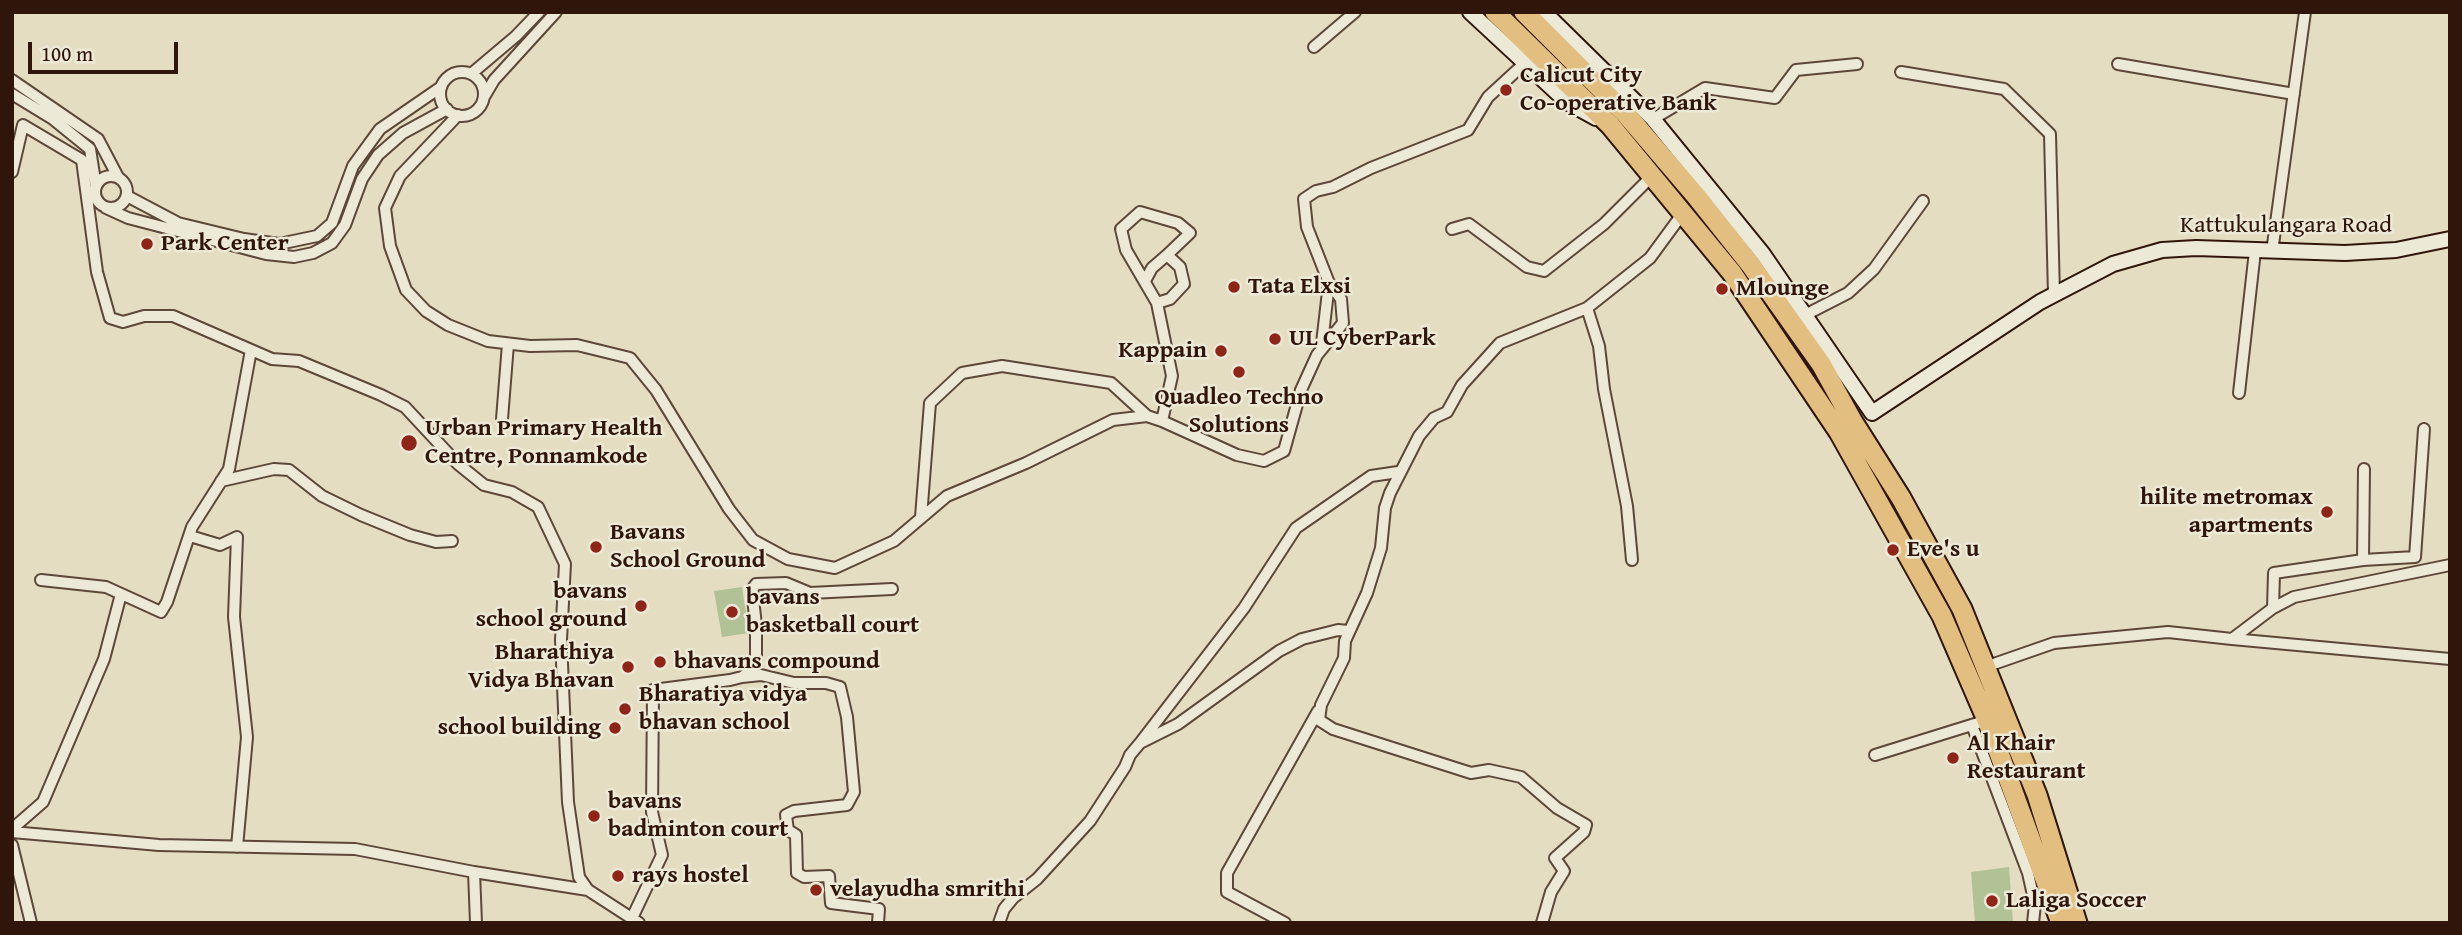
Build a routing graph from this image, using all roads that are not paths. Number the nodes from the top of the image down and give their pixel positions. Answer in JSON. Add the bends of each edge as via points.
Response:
{"nodes":[{"id":1,"x":538,"y":12,"type":"edge"},
{"id":2,"x":556,"y":12,"type":"edge"},
{"id":3,"x":1355,"y":12,"type":"edge"},
{"id":4,"x":1470,"y":12,"type":"edge"},
{"id":5,"x":1495,"y":12,"type":"edge"},
{"id":6,"x":1524,"y":12,"type":"edge"},
{"id":7,"x":1544,"y":12,"type":"edge"},
{"id":8,"x":2305,"y":12,"type":"edge"},
{"id":9,"x":1314,"y":47,"type":"dead end"},
{"id":10,"x":1526,"y":62,"type":"junction"},
{"id":11,"x":1857,"y":64,"type":"dead end"},
{"id":12,"x":2118,"y":64,"type":"dead end"},
{"id":13,"x":1901,"y":72,"type":"dead end"},
{"id":14,"x":471,"y":74,"type":"junction"},
{"id":15,"x":12,"y":80,"type":"edge"},
{"id":16,"x":441,"y":87,"type":"junction"},
{"id":17,"x":12,"y":94,"type":"edge"},
{"id":18,"x":2294,"y":94,"type":"junction"},
{"id":19,"x":484,"y":97,"type":"junction"},
{"id":20,"x":453,"y":112,"type":"junction"},
{"id":21,"x":12,"y":119,"type":"edge"},
{"id":22,"x":1653,"y":119,"type":"junction"},
{"id":23,"x":23,"y":125,"type":"junction"},
{"id":24,"x":1610,"y":125,"type":"junction"},
{"id":25,"x":12,"y":173,"type":"edge"},
{"id":26,"x":1652,"y":176,"type":"junction"},
{"id":27,"x":118,"y":177,"type":"junction"},
{"id":28,"x":96,"y":187,"type":"junction"},
{"id":29,"x":127,"y":196,"type":"junction"},
{"id":30,"x":1923,"y":201,"type":"dead end"},
{"id":31,"x":106,"y":208,"type":"junction"},
{"id":32,"x":1682,"y":213,"type":"junction"},
{"id":33,"x":1452,"y":229,"type":"dead end"},
{"id":34,"x":2450,"y":239,"type":"edge"},
{"id":35,"x":2255,"y":251,"type":"junction"},
{"id":36,"x":2272,"y":252,"type":"junction"},
{"id":37,"x":1167,"y":255,"type":"junction"},
{"id":38,"x":1145,"y":281,"type":"junction"},
{"id":39,"x":1329,"y":283,"type":"junction"},
{"id":40,"x":2053,"y":295,"type":"junction"},
{"id":41,"x":1157,"y":303,"type":"junction"},
{"id":42,"x":1587,"y":308,"type":"junction"},
{"id":43,"x":1807,"y":314,"type":"junction"},
{"id":44,"x":508,"y":344,"type":"junction"},
{"id":45,"x":1322,"y":348,"type":"junction"},
{"id":46,"x":251,"y":350,"type":"junction"},
{"id":47,"x":2239,"y":393,"type":"dead end"},
{"id":48,"x":1147,"y":416,"type":"junction"},
{"id":49,"x":502,"y":419,"type":"dead end"},
{"id":50,"x":1162,"y":421,"type":"junction"},
{"id":51,"x":2424,"y":429,"type":"dead end"},
{"id":52,"x":2364,"y":469,"type":"dead end"},
{"id":53,"x":1398,"y":472,"type":"junction"},
{"id":54,"x":221,"y":481,"type":"junction"},
{"id":55,"x":921,"y":517,"type":"junction"},
{"id":56,"x":190,"y":536,"type":"junction"},
{"id":57,"x":452,"y":541,"type":"dead end"},
{"id":58,"x":1632,"y":560,"type":"dead end"},
{"id":59,"x":2363,"y":560,"type":"junction"},
{"id":60,"x":2450,"y":565,"type":"edge"},
{"id":61,"x":41,"y":580,"type":"dead end"},
{"id":62,"x":892,"y":589,"type":"dead end"},
{"id":63,"x":121,"y":594,"type":"junction"},
{"id":64,"x":2273,"y":608,"type":"junction"},
{"id":65,"x":1349,"y":631,"type":"junction"},
{"id":66,"x":2232,"y":639,"type":"junction"},
{"id":67,"x":2450,"y":659,"type":"edge"},
{"id":68,"x":1985,"y":667,"type":"junction"},
{"id":69,"x":742,"y":677,"type":"junction"},
{"id":70,"x":1321,"y":705,"type":"junction"},
{"id":71,"x":1980,"y":723,"type":"junction"},
{"id":72,"x":1140,"y":743,"type":"junction"},
{"id":73,"x":1875,"y":755,"type":"dead end"},
{"id":74,"x":12,"y":830,"type":"edge"},
{"id":75,"x":12,"y":845,"type":"edge"},
{"id":76,"x":237,"y":847,"type":"junction"},
{"id":77,"x":474,"y":872,"type":"junction"},
{"id":78,"x":588,"y":890,"type":"junction"},
{"id":79,"x":636,"y":921,"type":"edge"},
{"id":80,"x":31,"y":923,"type":"edge"},
{"id":81,"x":476,"y":923,"type":"edge"},
{"id":82,"x":878,"y":923,"type":"edge"},
{"id":83,"x":999,"y":923,"type":"edge"},
{"id":84,"x":1285,"y":923,"type":"edge"},
{"id":85,"x":1542,"y":923,"type":"edge"},
{"id":86,"x":2033,"y":923,"type":"edge"},
{"id":87,"x":2061,"y":923,"type":"edge"},
{"id":88,"x":2077,"y":923,"type":"edge"}],
"edges":[{"from":1,"to":14,"type":"street"},
{"from":2,"to":19,"type":"street"},
{"from":3,"to":9,"type":"street"},
{"from":4,"to":10,"type":"street"},
{"from":5,"to":24,"type":"highway"},
{"from":6,"to":68,"type":"highway","via":[[1625,113],[1696,196],[1814,353],[1956,598]]},
{"from":7,"to":22,"type":"street"},
{"from":8,"to":18,"type":"street"},
{"from":10,"to":24,"type":"street","via":[[1567,102]]},
{"from":10,"to":39,"type":"street","via":[[1488,97],[1468,131],[1304,199],[1307,228]]},
{"from":11,"to":22,"type":"street","via":[[1796,70],[1775,97],[1705,88]]},
{"from":12,"to":18,"type":"street"},
{"from":13,"to":40,"type":"street","via":[[2004,89],[2050,134]]},
{"from":14,"to":16,"type":"street","via":[[450,76]]},
{"from":14,"to":19,"type":"street","via":[[482,84]]},
{"from":15,"to":27,"type":"street","via":[[98,139]]},
{"from":16,"to":20,"type":"street","via":[[442,102]]},
{"from":16,"to":29,"type":"street","via":[[380,129],[353,166],[332,223],[317,236],[279,244],[244,239],[178,223]]},
{"from":17,"to":28,"type":"street","via":[[90,149]]},
{"from":18,"to":36,"type":"street"},
{"from":19,"to":20,"type":"street","via":[[477,110]]},
{"from":20,"to":31,"type":"street","via":[[403,133],[378,155],[362,179],[345,225],[332,243],[313,253],[295,257],[266,254],[128,218]]},
{"from":20,"to":44,"type":"street","via":[[400,176],[385,208],[390,246],[406,290],[426,311],[448,325]]},
{"from":21,"to":23,"type":"street"},
{"from":22,"to":43,"type":"street"},
{"from":23,"to":25,"type":"street"},
{"from":23,"to":46,"type":"street","via":[[82,160],[97,272],[110,318],[123,322],[173,316]]},
{"from":24,"to":26,"type":"highway"},
{"from":26,"to":32,"type":"highway"},
{"from":26,"to":33,"type":"street","via":[[1604,224],[1544,271],[1527,267],[1469,224]]},
{"from":27,"to":28,"type":"street","via":[[102,179]]},
{"from":27,"to":29,"type":"street","via":[[126,185]]},
{"from":28,"to":31,"type":"street","via":[[96,197]]},
{"from":29,"to":31,"type":"street","via":[[121,205]]},
{"from":30,"to":43,"type":"street","via":[[1874,268],[1849,293]]},
{"from":32,"to":42,"type":"street","via":[[1650,258]]},
{"from":32,"to":71,"type":"highway","via":[[1732,273],[1839,432],[1942,616]]},
{"from":34,"to":36,"type":"street","name":"Kattukulangara Road","via":[[2396,250]]},
{"from":35,"to":36,"type":"street","name":"Kattukulangara Road"},
{"from":35,"to":40,"type":"street","name":"Kattukulangara Road","via":[[2162,250],[2113,264]]},
{"from":35,"to":47,"type":"street"},
{"from":37,"to":38,"type":"street"},
{"from":37,"to":38,"type":"street","via":[[1191,233],[1178,223],[1140,212],[1121,229],[1126,250]]},
{"from":37,"to":41,"type":"street","via":[[1180,267],[1184,284],[1170,299]]},
{"from":38,"to":41,"type":"street"},
{"from":39,"to":45,"type":"street"},
{"from":39,"to":45,"type":"street","via":[[1341,299],[1343,323]]},
{"from":40,"to":43,"type":"street","name":"Kattukulangara Road","via":[[1872,414]]},
{"from":41,"to":50,"type":"street","via":[[1172,376]]},
{"from":42,"to":53,"type":"street","via":[[1500,343],[1462,385],[1447,412],[1434,418],[1419,436]]},
{"from":42,"to":58,"type":"street","via":[[1599,346]]},
{"from":44,"to":49,"type":"street"},
{"from":44,"to":55,"type":"street","via":[[576,345],[630,358],[656,390],[709,480],[753,540],[788,559],[835,568],[894,541]]},
{"from":45,"to":50,"type":"street","via":[[1301,390],[1284,451],[1264,461],[1237,455]]},
{"from":46,"to":54,"type":"street","via":[[229,469]]},
{"from":46,"to":78,"type":"street","via":[[279,361],[299,361],[405,407],[484,485],[512,492],[538,507],[565,564],[561,640],[568,802],[579,877]]},
{"from":48,"to":50,"type":"street"},
{"from":48,"to":55,"type":"street","via":[[1113,420],[947,496]]},
{"from":48,"to":55,"type":"street","via":[[1111,383],[1002,366],[962,373],[930,403]]},
{"from":51,"to":59,"type":"street","via":[[2415,557]]},
{"from":52,"to":59,"type":"street"},
{"from":53,"to":65,"type":"street","via":[[1385,508],[1377,560]]},
{"from":53,"to":72,"type":"street","via":[[1371,475],[1296,528],[1244,607]]},
{"from":54,"to":56,"type":"street"},
{"from":54,"to":57,"type":"street","via":[[289,470],[322,496],[361,515],[410,535]]},
{"from":56,"to":63,"type":"street","via":[[161,612]]},
{"from":56,"to":76,"type":"street","via":[[220,545],[237,537],[234,617],[247,737]]},
{"from":59,"to":64,"type":"street","via":[[2274,573]]},
{"from":60,"to":64,"type":"street","via":[[2294,597]]},
{"from":61,"to":63,"type":"street","via":[[106,587]]},
{"from":62,"to":69,"type":"street","via":[[810,593],[786,583],[756,584],[752,598],[755,663]]},
{"from":63,"to":74,"type":"street","via":[[104,659],[43,802]]},
{"from":64,"to":66,"type":"street"},
{"from":65,"to":70,"type":"street","via":[[1344,658]]},
{"from":65,"to":72,"type":"street","via":[[1302,639],[1279,651],[1178,724]]},
{"from":66,"to":67,"type":"street"},
{"from":66,"to":68,"type":"street","via":[[2168,632],[2054,643]]},
{"from":68,"to":88,"type":"highway","via":[[2036,795]]},
{"from":69,"to":79,"type":"street","via":[[653,690],[651,808],[662,855]]},
{"from":69,"to":82,"type":"street","via":[[840,687],[854,792],[847,805],[786,815],[788,830],[796,835],[797,873],[829,876],[831,903],[879,909]]},
{"from":70,"to":84,"type":"street","via":[[1227,873],[1227,892]]},
{"from":70,"to":85,"type":"street","via":[[1319,720],[1333,729],[1471,773],[1489,770],[1521,777],[1557,808],[1586,825],[1555,858],[1563,871]]},
{"from":71,"to":73,"type":"street"},
{"from":71,"to":86,"type":"street","via":[[2028,873],[2035,904]]},
{"from":71,"to":87,"type":"highway"},
{"from":72,"to":83,"type":"street","via":[[1090,821],[1037,879],[1013,898]]},
{"from":74,"to":76,"type":"street","via":[[159,845]]},
{"from":75,"to":80,"type":"street"},
{"from":76,"to":77,"type":"street","via":[[355,849]]},
{"from":77,"to":78,"type":"street"},
{"from":77,"to":81,"type":"street"},
{"from":78,"to":79,"type":"street"}]}
